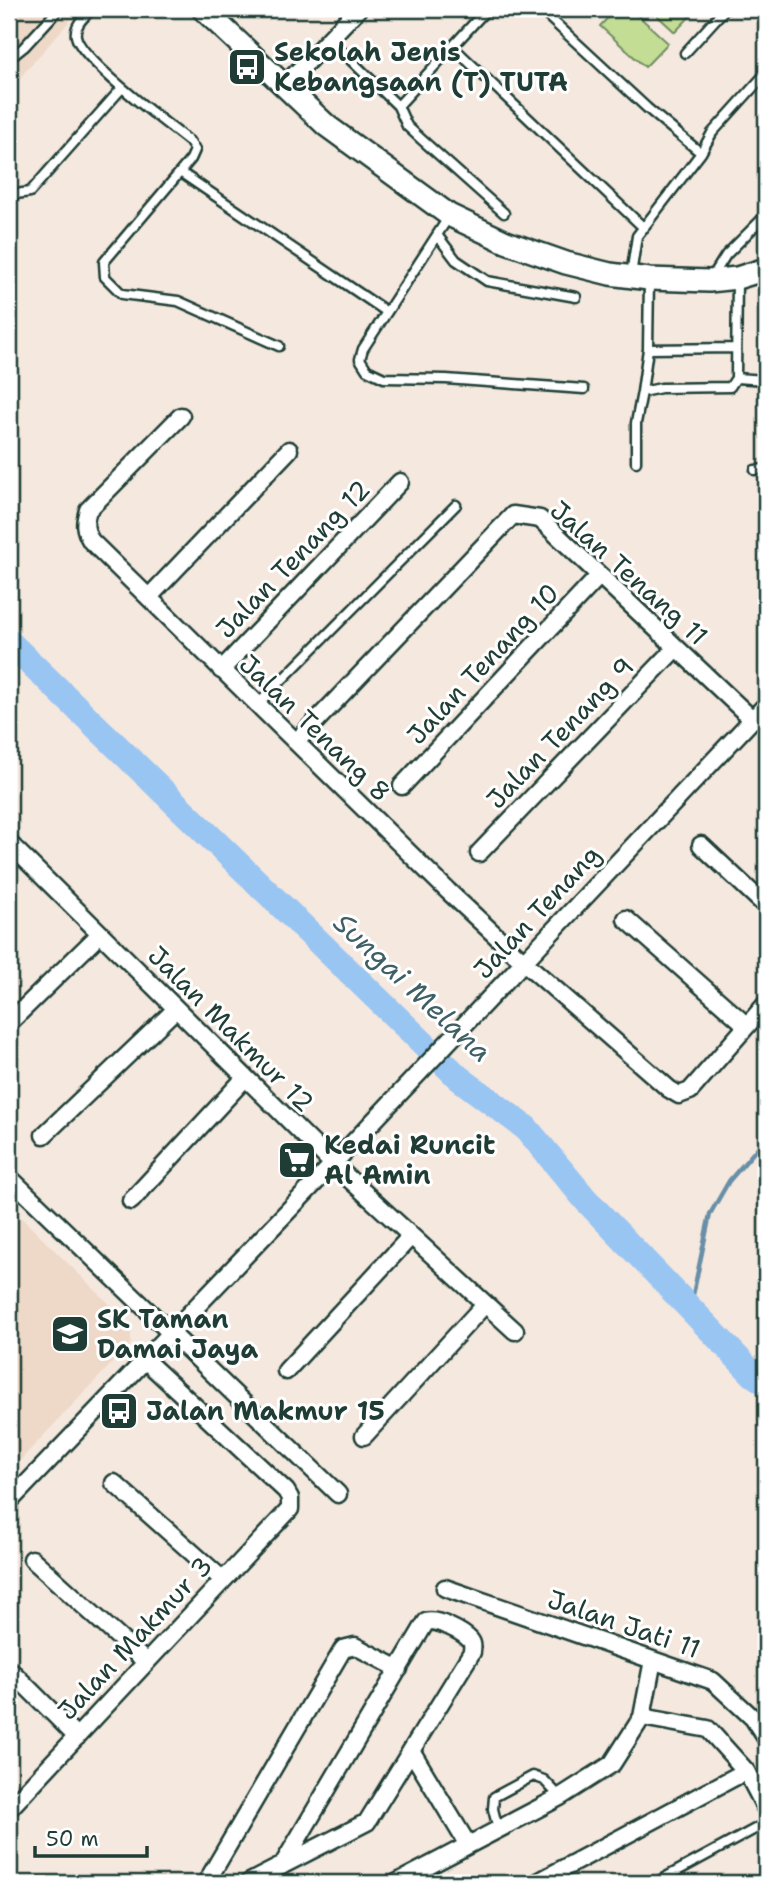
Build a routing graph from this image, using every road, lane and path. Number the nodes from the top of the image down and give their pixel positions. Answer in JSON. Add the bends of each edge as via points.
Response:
{"nodes":[{"id":1,"x":59,"y":9,"type":"edge"},
{"id":2,"x":92,"y":9,"type":"edge"},
{"id":3,"x":358,"y":9,"type":"edge"},
{"id":4,"x":487,"y":9,"type":"edge"},
{"id":5,"x":540,"y":9,"type":"edge"},
{"id":6,"x":725,"y":9,"type":"edge"},
{"id":7,"x":214,"y":12,"type":"edge"},
{"id":8,"x":329,"y":39,"type":"junction"},
{"id":9,"x":453,"y":47,"type":"junction"},
{"id":10,"x":685,"y":53,"type":"dead end"},
{"id":11,"x":9,"y":59,"type":"edge"},
{"id":12,"x":766,"y":73,"type":"edge"},
{"id":13,"x":284,"y":86,"type":"junction"},
{"id":14,"x":122,"y":88,"type":"junction"},
{"id":15,"x":398,"y":106,"type":"junction"},
{"id":16,"x":701,"y":153,"type":"junction"},
{"id":17,"x":180,"y":172,"type":"junction"},
{"id":18,"x":9,"y":195,"type":"edge"},
{"id":19,"x":504,"y":213,"type":"dead end"},
{"id":20,"x":449,"y":215,"type":"junction"},
{"id":21,"x":766,"y":215,"type":"edge"},
{"id":22,"x":644,"y":228,"type":"junction"},
{"id":23,"x":437,"y":235,"type":"junction"},
{"id":24,"x":766,"y":269,"type":"edge"},
{"id":25,"x":640,"y":278,"type":"junction"},
{"id":26,"x":737,"y":278,"type":"junction"},
{"id":27,"x":709,"y":281,"type":"junction"},
{"id":28,"x":576,"y":297,"type":"dead end"},
{"id":29,"x":387,"y":312,"type":"junction"},
{"id":30,"x":279,"y":345,"type":"dead end"},
{"id":31,"x":735,"y":348,"type":"junction"},
{"id":32,"x":648,"y":349,"type":"junction"},
{"id":33,"x":736,"y":378,"type":"junction"},
{"id":34,"x":766,"y":380,"type":"edge"},
{"id":35,"x":584,"y":389,"type":"dead end"},
{"id":36,"x":642,"y":392,"type":"junction"},
{"id":37,"x":181,"y":416,"type":"dead end"},
{"id":38,"x":289,"y":450,"type":"dead end"},
{"id":39,"x":636,"y":462,"type":"dead end"},
{"id":40,"x":766,"y":469,"type":"edge"},
{"id":41,"x":755,"y":470,"type":"dead end"},
{"id":42,"x":400,"y":482,"type":"dead end"},
{"id":43,"x":456,"y":505,"type":"dead end"},
{"id":44,"x":599,"y":576,"type":"junction"},
{"id":45,"x":149,"y":597,"type":"junction"},
{"id":46,"x":676,"y":648,"type":"junction"},
{"id":47,"x":221,"y":670,"type":"junction"},
{"id":48,"x":258,"y":704,"type":"junction"},
{"id":49,"x":766,"y":705,"type":"edge"},
{"id":50,"x":752,"y":720,"type":"junction"},
{"id":51,"x":296,"y":742,"type":"junction"},
{"id":52,"x":402,"y":786,"type":"dead end"},
{"id":53,"x":701,"y":845,"type":"dead end"},
{"id":54,"x":12,"y":853,"type":"edge"},
{"id":55,"x":479,"y":853,"type":"dead end"},
{"id":56,"x":766,"y":906,"type":"edge"},
{"id":57,"x":626,"y":919,"type":"dead end"},
{"id":58,"x":100,"y":934,"type":"junction"},
{"id":59,"x":524,"y":962,"type":"junction"},
{"id":60,"x":766,"y":1004,"type":"edge"},
{"id":61,"x":176,"y":1009,"type":"junction"},
{"id":62,"x":9,"y":1023,"type":"edge"},
{"id":63,"x":746,"y":1025,"type":"junction"},
{"id":64,"x":245,"y":1078,"type":"junction"},
{"id":65,"x":44,"y":1135,"type":"dead end"},
{"id":66,"x":338,"y":1159,"type":"junction"},
{"id":67,"x":9,"y":1177,"type":"edge"},
{"id":68,"x":131,"y":1201,"type":"dead end"},
{"id":69,"x":411,"y":1236,"type":"junction"},
{"id":70,"x":485,"y":1304,"type":"junction"},
{"id":71,"x":515,"y":1331,"type":"dead end"},
{"id":72,"x":170,"y":1333,"type":"junction"},
{"id":73,"x":145,"y":1360,"type":"junction"},
{"id":74,"x":286,"y":1371,"type":"dead end"},
{"id":75,"x":364,"y":1436,"type":"dead end"},
{"id":76,"x":114,"y":1483,"type":"dead end"},
{"id":77,"x":338,"y":1494,"type":"dead end"},
{"id":78,"x":9,"y":1502,"type":"edge"},
{"id":79,"x":32,"y":1559,"type":"dead end"},
{"id":80,"x":223,"y":1580,"type":"junction"},
{"id":81,"x":445,"y":1588,"type":"dead end"},
{"id":82,"x":653,"y":1660,"type":"junction"},
{"id":83,"x":146,"y":1662,"type":"junction"},
{"id":84,"x":399,"y":1669,"type":"junction"},
{"id":85,"x":9,"y":1670,"type":"edge"},
{"id":86,"x":642,"y":1717,"type":"junction"},
{"id":87,"x":76,"y":1737,"type":"junction"},
{"id":88,"x":766,"y":1738,"type":"edge"},
{"id":89,"x":412,"y":1752,"type":"junction"},
{"id":90,"x":746,"y":1771,"type":"junction"},
{"id":91,"x":560,"y":1797,"type":"junction"},
{"id":92,"x":9,"y":1809,"type":"edge"},
{"id":93,"x":766,"y":1810,"type":"edge"},
{"id":94,"x":766,"y":1823,"type":"edge"},
{"id":95,"x":498,"y":1829,"type":"junction"},
{"id":96,"x":468,"y":1845,"type":"junction"},
{"id":97,"x":282,"y":1866,"type":"junction"},
{"id":98,"x":206,"y":1883,"type":"edge"},
{"id":99,"x":248,"y":1883,"type":"edge"},
{"id":100,"x":396,"y":1883,"type":"edge"},
{"id":101,"x":536,"y":1883,"type":"edge"},
{"id":102,"x":655,"y":1883,"type":"edge"}],
"edges":[{"from":1,"to":11,"type":"lane"},
{"from":2,"to":14,"type":"lane","via":[[79,24],[80,46]]},
{"from":3,"to":8,"type":"street"},
{"from":4,"to":9,"type":"lane"},
{"from":5,"to":16,"type":"lane"},
{"from":6,"to":10,"type":"lane"},
{"from":7,"to":13,"type":"street"},
{"from":8,"to":13,"type":"street"},
{"from":8,"to":15,"type":"lane"},
{"from":9,"to":15,"type":"lane"},
{"from":9,"to":22,"type":"lane"},
{"from":12,"to":16,"type":"lane"},
{"from":13,"to":20,"type":"street","via":[[327,126]]},
{"from":14,"to":17,"type":"lane","via":[[189,141],[195,150]]},
{"from":14,"to":18,"type":"lane","via":[[30,192]]},
{"from":15,"to":19,"type":"lane","via":[[407,125]]},
{"from":16,"to":22,"type":"lane"},
{"from":17,"to":29,"type":"lane"},
{"from":17,"to":30,"type":"lane","via":[[104,262],[105,276],[122,294],[178,301]]},
{"from":20,"to":23,"type":"lane"},
{"from":20,"to":25,"type":"street","via":[[554,259]]},
{"from":21,"to":27,"type":"lane","via":[[726,255]]},
{"from":22,"to":25,"type":"lane","via":[[637,236]]},
{"from":23,"to":28,"type":"lane","via":[[456,260],[487,281]]},
{"from":23,"to":29,"type":"lane"},
{"from":24,"to":26,"type":"street"},
{"from":25,"to":27,"type":"street"},
{"from":25,"to":32,"type":"lane"},
{"from":26,"to":27,"type":"street"},
{"from":26,"to":31,"type":"lane"},
{"from":29,"to":35,"type":"lane","via":[[360,359],[367,370],[384,378]]},
{"from":31,"to":32,"type":"lane"},
{"from":31,"to":33,"type":"lane"},
{"from":32,"to":36,"type":"lane"},
{"from":33,"to":34,"type":"lane"},
{"from":33,"to":36,"type":"lane","via":[[730,387]]},
{"from":36,"to":39,"type":"lane"},
{"from":37,"to":45,"type":"street","name":"Jalan Tenang 8","via":[[88,510],[84,521],[91,541]]},
{"from":38,"to":45,"type":"street"},
{"from":40,"to":41,"type":"lane"},
{"from":42,"to":47,"type":"street","name":"Jalan Tenang 12"},
{"from":43,"to":48,"type":"lane"},
{"from":44,"to":46,"type":"street","name":"Jalan Tenang 11"},
{"from":44,"to":51,"type":"street","name":"Jalan Tenang 11","via":[[540,519],[513,515]]},
{"from":44,"to":52,"type":"street","name":"Jalan Tenang 10"},
{"from":45,"to":47,"type":"street","name":"Jalan Tenang 8"},
{"from":46,"to":50,"type":"street","name":"Jalan Tenang 11"},
{"from":46,"to":55,"type":"street","name":"Jalan Tenang 9"},
{"from":47,"to":48,"type":"street","name":"Jalan Tenang 8"},
{"from":48,"to":51,"type":"street","name":"Jalan Tenang 8"},
{"from":49,"to":50,"type":"street","name":"Jalan Tenang"},
{"from":50,"to":59,"type":"street","name":"Jalan Tenang"},
{"from":51,"to":59,"type":"street","name":"Jalan Tenang 8"},
{"from":53,"to":56,"type":"street"},
{"from":54,"to":58,"type":"street","name":"Jalan Makmur 12"},
{"from":57,"to":63,"type":"street"},
{"from":58,"to":61,"type":"street","name":"Jalan Makmur 12"},
{"from":58,"to":62,"type":"street"},
{"from":59,"to":63,"type":"street","name":"Jalan Tenang 8","via":[[679,1095],[690,1091]]},
{"from":59,"to":66,"type":"street","name":"Jalan Tenang"},
{"from":60,"to":63,"type":"street"},
{"from":61,"to":64,"type":"street","name":"Jalan Makmur 12"},
{"from":61,"to":65,"type":"street"},
{"from":64,"to":66,"type":"street","name":"Jalan Makmur 12"},
{"from":64,"to":68,"type":"street"},
{"from":66,"to":69,"type":"street","name":"Jalan Makmur 12"},
{"from":66,"to":72,"type":"street"},
{"from":67,"to":72,"type":"street"},
{"from":69,"to":70,"type":"street","name":"Jalan Makmur 12"},
{"from":69,"to":74,"type":"street"},
{"from":70,"to":71,"type":"street","name":"Jalan Makmur 12"},
{"from":70,"to":75,"type":"street"},
{"from":72,"to":73,"type":"street"},
{"from":72,"to":77,"type":"street"},
{"from":73,"to":78,"type":"street"},
{"from":73,"to":80,"type":"street","name":"Jalan Makmur 3","via":[[290,1498],[290,1509]]},
{"from":76,"to":80,"type":"street"},
{"from":79,"to":83,"type":"street"},
{"from":80,"to":83,"type":"street","name":"Jalan Makmur 3"},
{"from":81,"to":82,"type":"street","name":"Jalan Jati 11"},
{"from":82,"to":86,"type":"street"},
{"from":82,"to":88,"type":"street","name":"Jalan Jati 11","via":[[713,1681],[753,1718]]},
{"from":83,"to":87,"type":"street","name":"Jalan Makmur 3"},
{"from":84,"to":89,"type":"street","via":[[426,1622],[438,1621],[470,1640],[472,1652]]},
{"from":84,"to":97,"type":"street"},
{"from":84,"to":98,"type":"street","via":[[355,1646],[343,1650]]},
{"from":85,"to":87,"type":"street"},
{"from":86,"to":90,"type":"street","via":[[708,1729]]},
{"from":86,"to":91,"type":"street","via":[[612,1764]]},
{"from":87,"to":92,"type":"street","name":"Jalan Makmur 3"},
{"from":89,"to":96,"type":"street"},
{"from":89,"to":97,"type":"street","via":[[367,1822]]},
{"from":90,"to":93,"type":"street"},
{"from":90,"to":101,"type":"street"},
{"from":91,"to":95,"type":"street"},
{"from":91,"to":95,"type":"lane","via":[[544,1780],[533,1776],[494,1797]]},
{"from":94,"to":102,"type":"lane"},
{"from":95,"to":96,"type":"street"},
{"from":96,"to":100,"type":"street"},
{"from":97,"to":99,"type":"street"}]}
